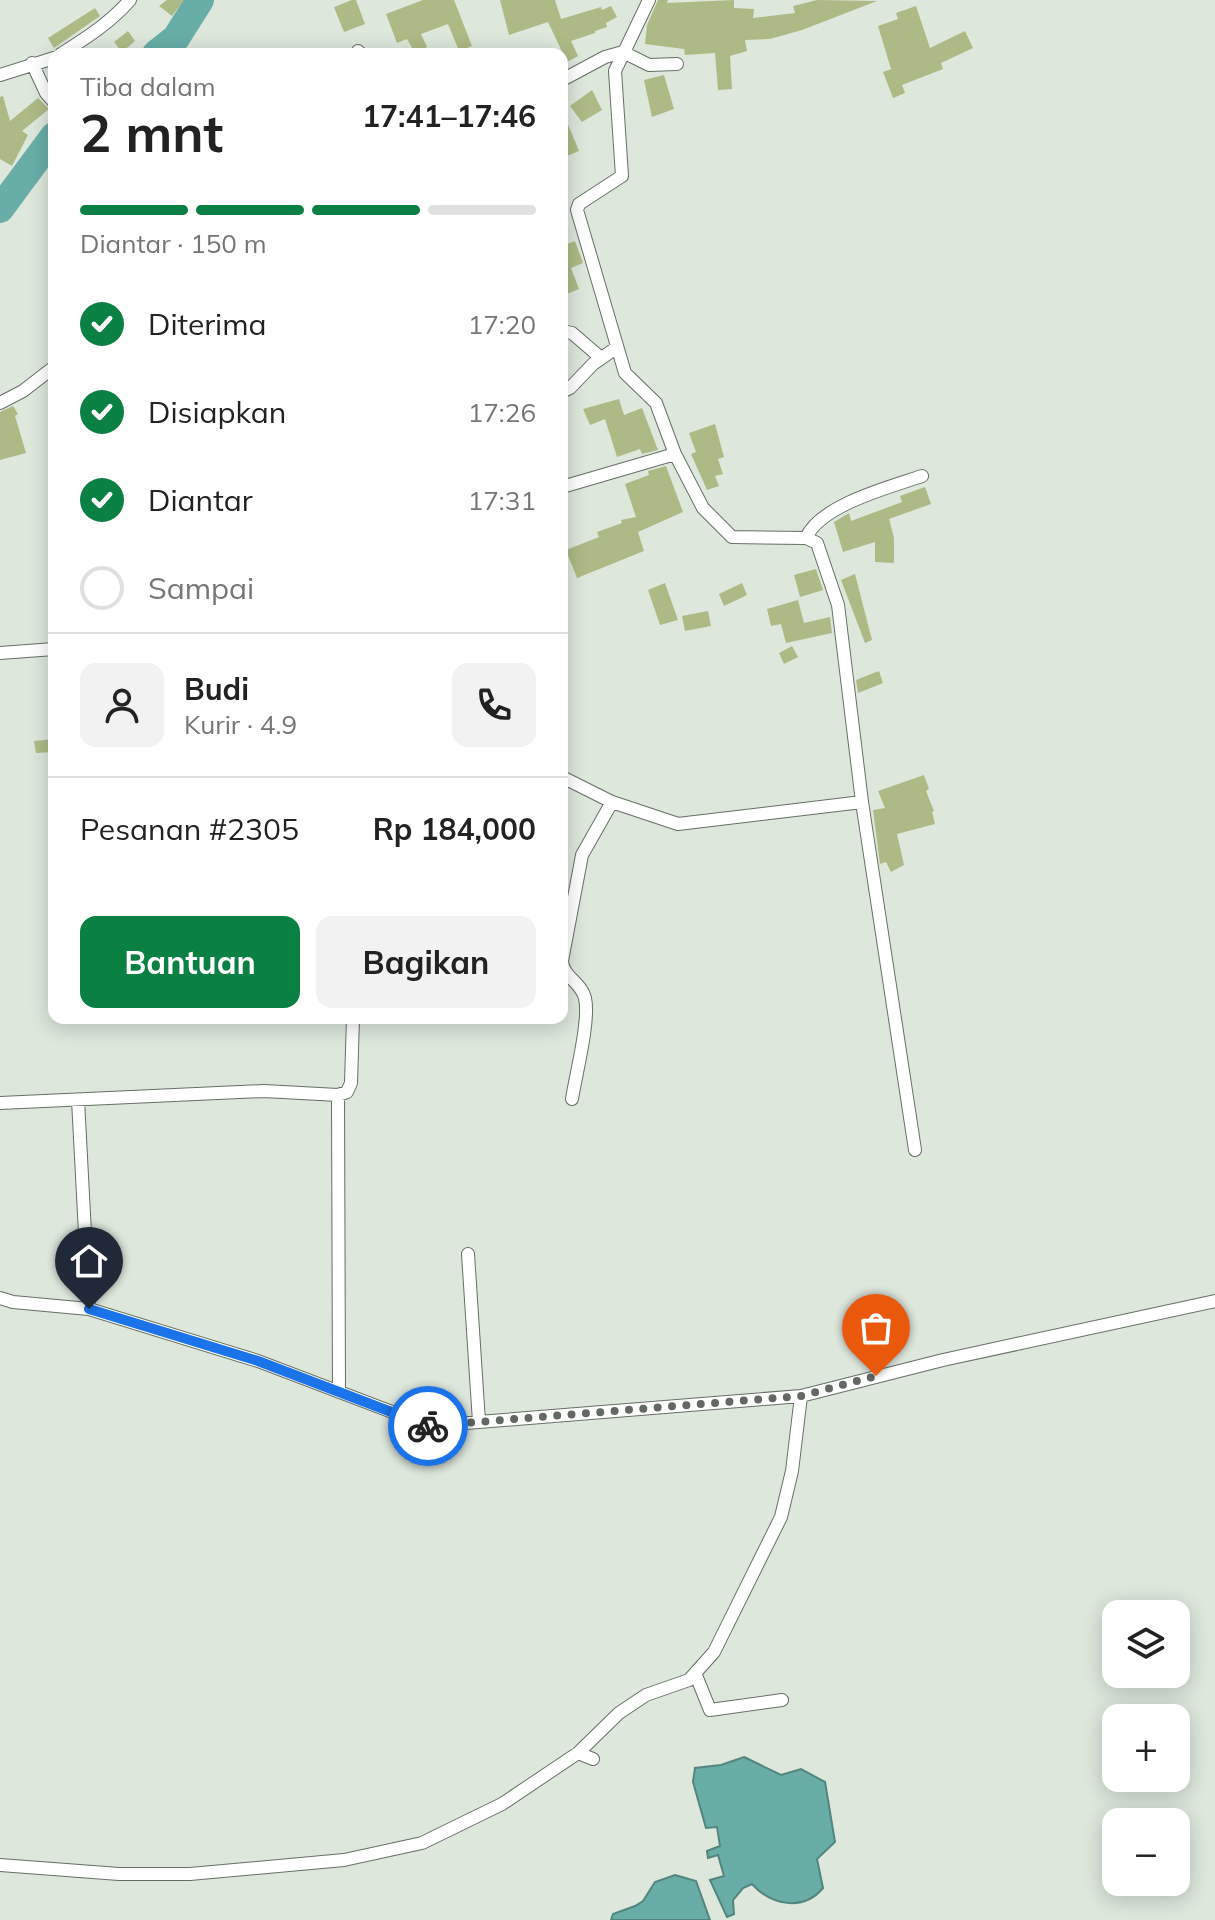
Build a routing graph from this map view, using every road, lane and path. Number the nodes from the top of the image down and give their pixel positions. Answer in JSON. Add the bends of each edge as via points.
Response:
{"nodes":[{"id":1,"x":130,"y":0,"type":"edge"},
{"id":2,"x":649,"y":0,"type":"edge"},
{"id":3,"x":70,"y":48,"type":"edge"},
{"id":4,"x":623,"y":52,"type":"junction"},
{"id":5,"x":48,"y":59,"type":"edge"},
{"id":6,"x":32,"y":63,"type":"junction"},
{"id":7,"x":677,"y":64,"type":"dead end"},
{"id":8,"x":0,"y":75,"type":"edge"},
{"id":9,"x":568,"y":77,"type":"edge"},
{"id":10,"x":48,"y":95,"type":"edge"},
{"id":11,"x":568,"y":332,"type":"edge"},
{"id":12,"x":616,"y":348,"type":"junction"},
{"id":13,"x":601,"y":358,"type":"junction"},
{"id":14,"x":48,"y":372,"type":"edge"},
{"id":15,"x":568,"y":389,"type":"edge"},
{"id":16,"x":0,"y":403,"type":"edge"},
{"id":17,"x":675,"y":454,"type":"junction"},
{"id":18,"x":922,"y":476,"type":"dead end"},
{"id":19,"x":568,"y":485,"type":"edge"},
{"id":20,"x":806,"y":538,"type":"junction"},
{"id":21,"x":48,"y":649,"type":"edge"},
{"id":22,"x":0,"y":653,"type":"edge"},
{"id":23,"x":568,"y":780,"type":"edge"},
{"id":24,"x":612,"y":802,"type":"junction"},
{"id":25,"x":862,"y":802,"type":"junction"},
{"id":26,"x":568,"y":929,"type":"edge"},
{"id":27,"x":568,"y":975,"type":"edge"},
{"id":28,"x":353,"y":1024,"type":"edge"},
{"id":29,"x":338,"y":1095,"type":"junction"},
{"id":30,"x":572,"y":1099,"type":"dead end"},
{"id":31,"x":78,"y":1100,"type":"junction"},
{"id":32,"x":0,"y":1103,"type":"edge"},
{"id":33,"x":915,"y":1150,"type":"dead end"},
{"id":34,"x":468,"y":1254,"type":"dead end"},
{"id":35,"x":0,"y":1298,"type":"edge"},
{"id":36,"x":1215,"y":1301,"type":"edge"},
{"id":37,"x":89,"y":1309,"type":"junction"},
{"id":38,"x":339,"y":1392,"type":"junction"},
{"id":39,"x":801,"y":1396,"type":"junction"},
{"id":40,"x":479,"y":1422,"type":"junction"},
{"id":41,"x":695,"y":1673,"type":"junction"},
{"id":42,"x":782,"y":1700,"type":"dead end"},
{"id":43,"x":578,"y":1753,"type":"junction"},
{"id":44,"x":593,"y":1759,"type":"dead end"},
{"id":45,"x":0,"y":1865,"type":"edge"}],
"edges":[{"from":1,"to":3,"type":"street"},
{"from":2,"to":4,"type":"street"},
{"from":4,"to":7,"type":"street","via":[[649,65]]},
{"from":4,"to":9,"type":"street"},
{"from":4,"to":12,"type":"street","via":[[615,71],[622,176],[577,210]]},
{"from":5,"to":6,"type":"street"},
{"from":6,"to":8,"type":"street"},
{"from":6,"to":10,"type":"street"},
{"from":11,"to":13,"type":"street"},
{"from":12,"to":13,"type":"street"},
{"from":12,"to":17,"type":"street","via":[[625,373],[656,403]]},
{"from":13,"to":15,"type":"street"},
{"from":14,"to":16,"type":"street"},
{"from":17,"to":19,"type":"street"},
{"from":17,"to":20,"type":"street","via":[[703,508],[732,537]]},
{"from":18,"to":20,"type":"street","via":[[835,510],[814,524]]},
{"from":20,"to":25,"type":"street","via":[[817,543],[838,605]]},
{"from":21,"to":22,"type":"street"},
{"from":23,"to":24,"type":"street"},
{"from":24,"to":25,"type":"street","via":[[678,824]]},
{"from":24,"to":26,"type":"street","via":[[582,855]]},
{"from":25,"to":33,"type":"street"},
{"from":27,"to":30,"type":"street","via":[[580,987],[586,1014]]},
{"from":28,"to":29,"type":"street","via":[[351,1083]]},
{"from":29,"to":31,"type":"street","via":[[264,1091]]},
{"from":29,"to":38,"type":"street"},
{"from":31,"to":32,"type":"street"},
{"from":31,"to":37,"type":"street"},
{"from":34,"to":40,"type":"street"},
{"from":35,"to":37,"type":"street"},
{"from":36,"to":39,"type":"street"},
{"from":37,"to":38,"type":"street"},
{"from":38,"to":40,"type":"street","via":[[429,1426]]},
{"from":39,"to":40,"type":"street"},
{"from":39,"to":41,"type":"street","via":[[781,1517],[714,1652]]},
{"from":41,"to":42,"type":"street","via":[[710,1710]]},
{"from":41,"to":43,"type":"street","via":[[619,1713]]},
{"from":43,"to":44,"type":"street"},
{"from":43,"to":45,"type":"street","via":[[470,1822],[422,1843],[368,1856],[190,1874]]}]}
